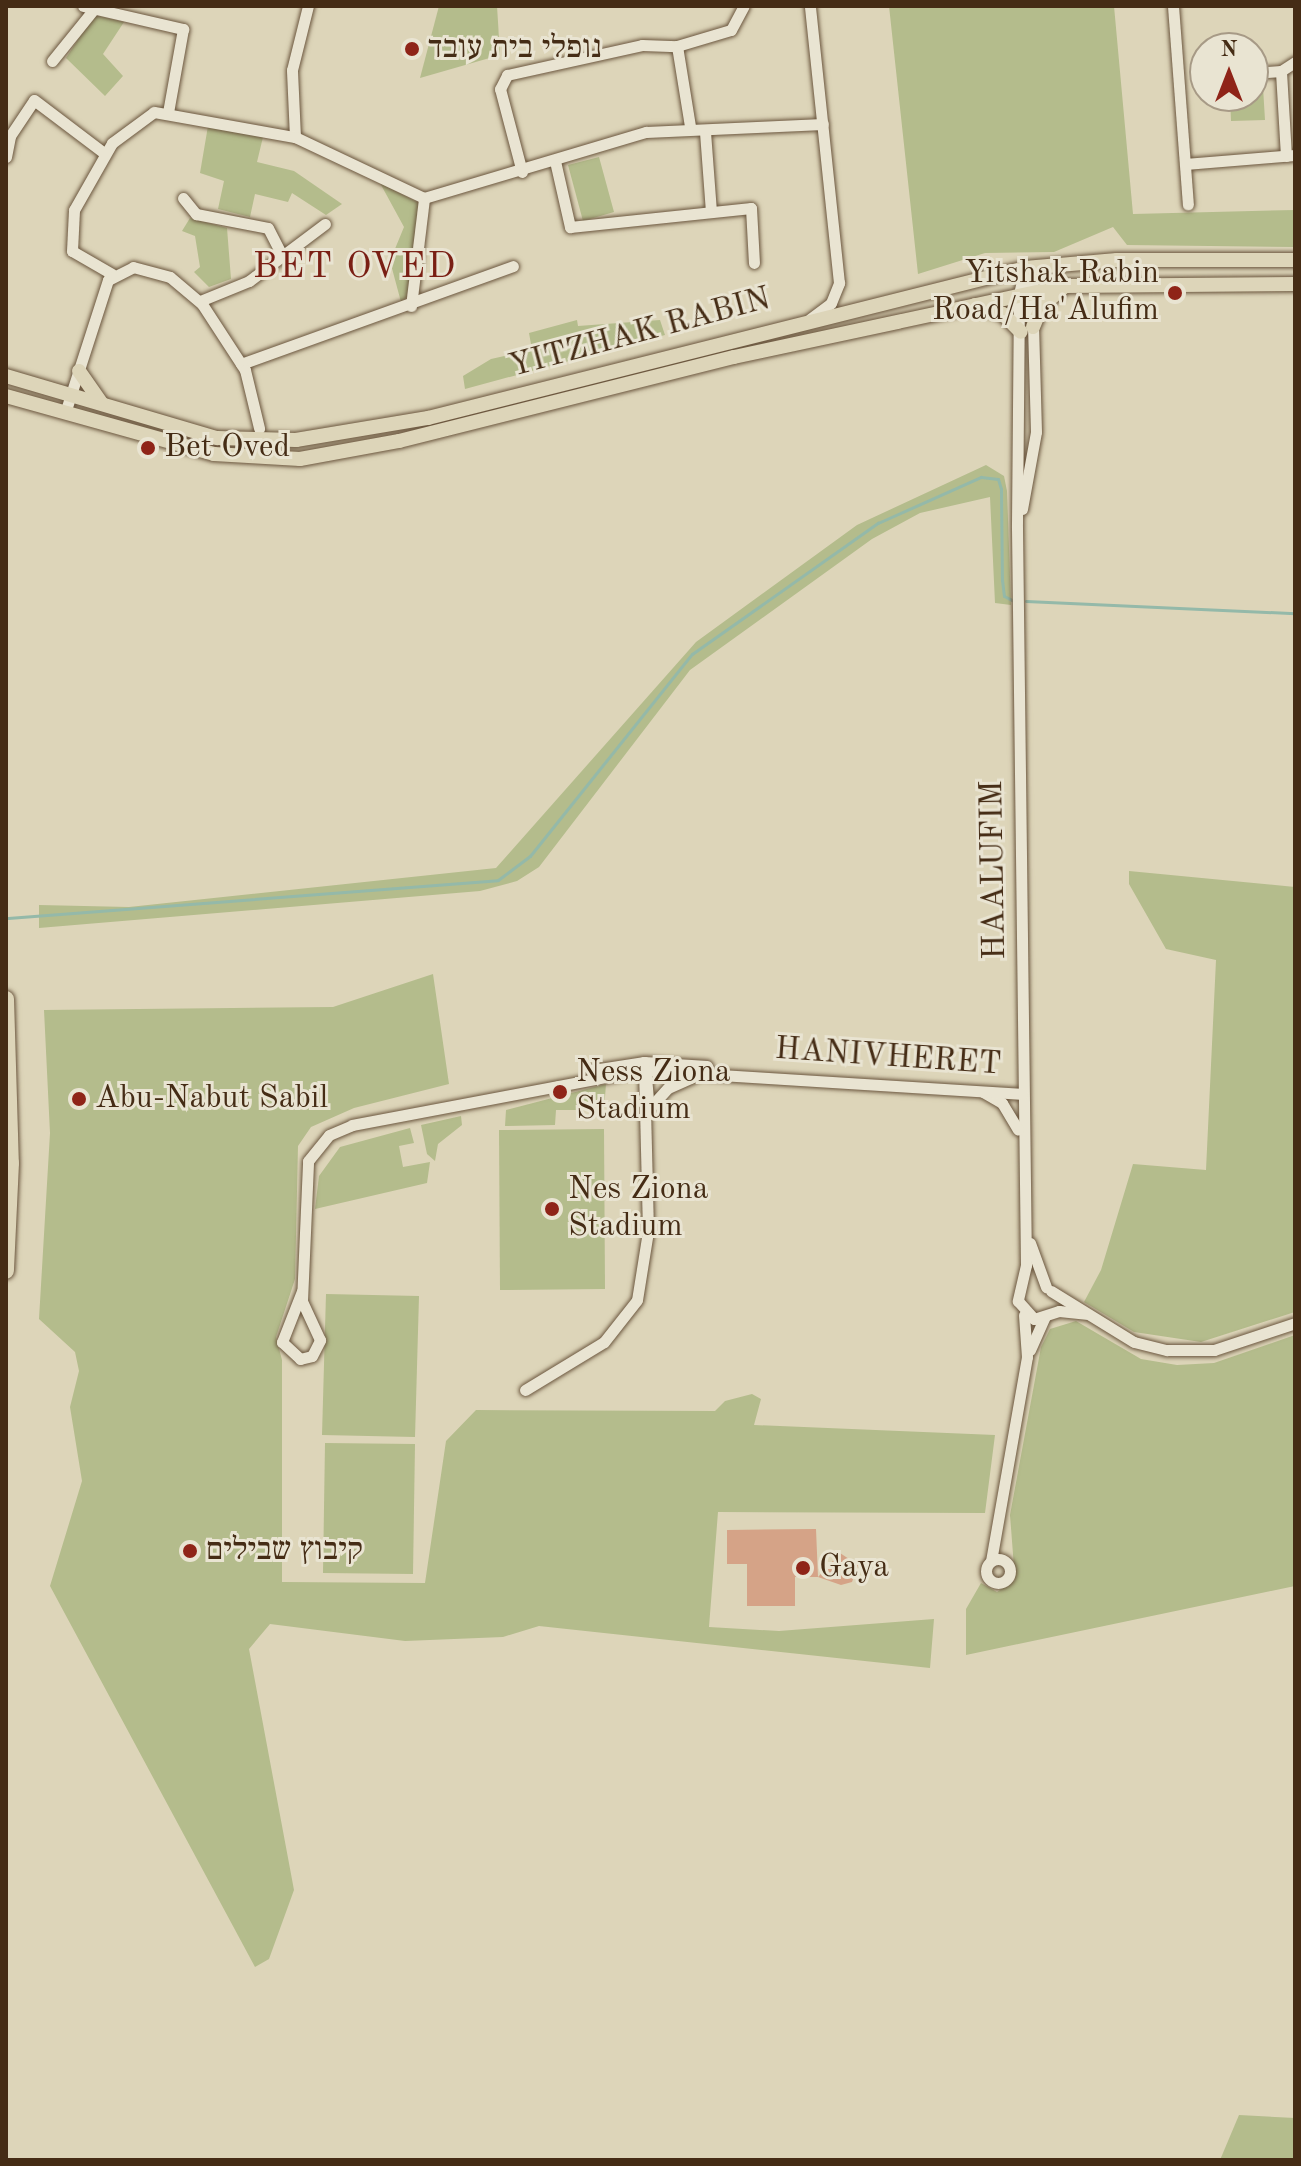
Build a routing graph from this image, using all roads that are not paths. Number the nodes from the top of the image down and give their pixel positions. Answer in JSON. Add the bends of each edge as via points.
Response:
{"nodes":[{"id":1,"x":308,"y":6,"type":"edge"},
{"id":2,"x":744,"y":6,"type":"edge"},
{"id":3,"x":810,"y":6,"type":"edge"},
{"id":4,"x":1173,"y":6,"type":"edge"},
{"id":5,"x":88,"y":8,"type":"edge"},
{"id":6,"x":677,"y":46,"type":"junction"},
{"id":7,"x":52,"y":61,"type":"dead end"},
{"id":8,"x":1295,"y":62,"type":"edge"},
{"id":9,"x":1281,"y":71,"type":"junction"},
{"id":10,"x":1269,"y":72,"type":"edge"},
{"id":11,"x":168,"y":112,"type":"junction"},
{"id":12,"x":823,"y":124,"type":"junction"},
{"id":13,"x":690,"y":126,"type":"junction"},
{"id":14,"x":705,"y":132,"type":"junction"},
{"id":15,"x":295,"y":137,"type":"junction"},
{"id":16,"x":104,"y":153,"type":"junction"},
{"id":17,"x":1291,"y":156,"type":"edge"},
{"id":18,"x":6,"y":157,"type":"edge"},
{"id":19,"x":555,"y":161,"type":"junction"},
{"id":20,"x":1185,"y":164,"type":"junction"},
{"id":21,"x":522,"y":172,"type":"junction"},
{"id":22,"x":183,"y":198,"type":"dead end"},
{"id":23,"x":424,"y":198,"type":"junction"},
{"id":24,"x":1188,"y":204,"type":"dead end"},
{"id":25,"x":711,"y":211,"type":"junction"},
{"id":26,"x":325,"y":224,"type":"dead end"},
{"id":27,"x":281,"y":254,"type":"junction"},
{"id":28,"x":1295,"y":260,"type":"edge"},
{"id":29,"x":754,"y":263,"type":"dead end"},
{"id":30,"x":513,"y":266,"type":"dead end"},
{"id":31,"x":1025,"y":268,"type":"junction"},
{"id":32,"x":112,"y":274,"type":"junction"},
{"id":33,"x":1295,"y":284,"type":"edge"},
{"id":34,"x":1065,"y":286,"type":"junction"},
{"id":35,"x":1026,"y":292,"type":"junction"},
{"id":36,"x":200,"y":301,"type":"junction"},
{"id":37,"x":966,"y":304,"type":"junction"},
{"id":38,"x":411,"y":306,"type":"junction"},
{"id":39,"x":810,"y":319,"type":"junction"},
{"id":40,"x":1027,"y":330,"type":"junction"},
{"id":41,"x":241,"y":364,"type":"junction"},
{"id":42,"x":79,"y":371,"type":"junction"},
{"id":43,"x":6,"y":376,"type":"edge"},
{"id":44,"x":6,"y":396,"type":"edge"},
{"id":45,"x":70,"y":397,"type":"junction"},
{"id":46,"x":104,"y":406,"type":"junction"},
{"id":47,"x":65,"y":413,"type":"junction"},
{"id":48,"x":259,"y":428,"type":"dead end"},
{"id":49,"x":6,"y":999,"type":"edge"},
{"id":50,"x":644,"y":1068,"type":"junction"},
{"id":51,"x":616,"y":1073,"type":"junction"},
{"id":52,"x":704,"y":1073,"type":"junction"},
{"id":53,"x":751,"y":1075,"type":"junction"},
{"id":54,"x":546,"y":1084,"type":"junction"},
{"id":55,"x":979,"y":1089,"type":"junction"},
{"id":56,"x":642,"y":1093,"type":"junction"},
{"id":57,"x":1022,"y":1094,"type":"junction"},
{"id":58,"x":647,"y":1111,"type":"junction"},
{"id":59,"x":645,"y":1127,"type":"junction"},
{"id":60,"x":1020,"y":1137,"type":"junction"},
{"id":61,"x":8,"y":1187,"type":"edge"},
{"id":62,"x":1023,"y":1211,"type":"junction"},
{"id":63,"x":6,"y":1271,"type":"edge"},
{"id":64,"x":1048,"y":1289,"type":"junction"},
{"id":65,"x":302,"y":1291,"type":"junction"},
{"id":66,"x":1021,"y":1292,"type":"junction"},
{"id":67,"x":1086,"y":1314,"type":"junction"},
{"id":68,"x":1024,"y":1315,"type":"junction"},
{"id":69,"x":1047,"y":1315,"type":"junction"},
{"id":70,"x":1295,"y":1323,"type":"edge"},
{"id":71,"x":312,"y":1324,"type":"junction"},
{"id":72,"x":285,"y":1330,"type":"junction"},
{"id":73,"x":1026,"y":1366,"type":"junction"},
{"id":74,"x":525,"y":1390,"type":"dead end"},
{"id":75,"x":1001,"y":1524,"type":"junction"},
{"id":76,"x":991,"y":1561,"type":"junction"},
{"id":77,"x":1008,"y":1563,"type":"junction"}],
"edges":[{"from":1,"to":15,"type":"street","via":[[292,70]]},
{"from":2,"to":6,"type":"street","via":[[731,30]]},
{"from":3,"to":12,"type":"street"},
{"from":4,"to":20,"type":"street"},
{"from":5,"to":7,"type":"street"},
{"from":5,"to":11,"type":"street","via":[[183,29]]},
{"from":6,"to":13,"type":"street"},
{"from":6,"to":21,"type":"street","via":[[642,45],[507,75],[500,89]]},
{"from":8,"to":9,"type":"street"},
{"from":9,"to":10,"type":"street"},
{"from":9,"to":17,"type":"street"},
{"from":11,"to":15,"type":"street"},
{"from":11,"to":16,"type":"street","via":[[137,119]]},
{"from":12,"to":14,"type":"street"},
{"from":12,"to":39,"type":"street","via":[[839,288]]},
{"from":13,"to":14,"type":"street"},
{"from":13,"to":19,"type":"street"},
{"from":14,"to":25,"type":"street"},
{"from":15,"to":23,"type":"street"},
{"from":16,"to":18,"type":"street","via":[[34,100],[10,136]]},
{"from":16,"to":32,"type":"street","via":[[79,197],[70,242],[76,256]]},
{"from":17,"to":20,"type":"street"},
{"from":19,"to":21,"type":"street"},
{"from":19,"to":25,"type":"street","via":[[570,227]]},
{"from":20,"to":24,"type":"street"},
{"from":21,"to":23,"type":"street"},
{"from":22,"to":27,"type":"street","via":[[196,214],[268,228]]},
{"from":23,"to":38,"type":"street"},
{"from":25,"to":29,"type":"street","via":[[751,208]]},
{"from":26,"to":27,"type":"street"},
{"from":27,"to":36,"type":"street","via":[[249,281]]},
{"from":28,"to":31,"type":"main road","name":"YITZHAK RABIN","via":[[1117,260]]},
{"from":30,"to":38,"type":"street"},
{"from":31,"to":35,"type":"street","name":"HAALUFIM"},
{"from":31,"to":39,"type":"main road","name":"YITZHAK RABIN"},
{"from":32,"to":36,"type":"street","via":[[133,267],[153,271]]},
{"from":32,"to":42,"type":"street"},
{"from":33,"to":34,"type":"main road","name":"YITZHAK RABIN"},
{"from":34,"to":35,"type":"main road","name":"YITZHAK RABIN"},
{"from":34,"to":40,"type":"main road","via":[[1042,306]]},
{"from":35,"to":37,"type":"main road","name":"YITZHAK RABIN"},
{"from":35,"to":40,"type":"street","name":"HAALUFIM"},
{"from":36,"to":41,"type":"street"},
{"from":37,"to":40,"type":"main road","via":[[992,308]]},
{"from":37,"to":47,"type":"main road","name":"YITZHAK RABIN","via":[[399,441],[300,459],[214,454]]},
{"from":38,"to":41,"type":"street"},
{"from":39,"to":46,"type":"main road","name":"YITZHAK RABIN","via":[[428,418],[296,440],[217,438]]},
{"from":40,"to":57,"type":"street","name":"HAALUFIM","via":[[1017,528]]},
{"from":41,"to":48,"type":"street"},
{"from":42,"to":45,"type":"street"},
{"from":42,"to":46,"type":"main road"},
{"from":43,"to":45,"type":"main road","name":"YITZHAK RABIN"},
{"from":44,"to":47,"type":"main road","name":"YITZHAK RABIN"},
{"from":45,"to":46,"type":"main road","name":"YITZHAK RABIN"},
{"from":45,"to":47,"type":"street"},
{"from":49,"to":61,"type":"highway"},
{"from":50,"to":51,"type":"street","name":"HANIVHERET"},
{"from":50,"to":52,"type":"street","name":"HANIVHERET"},
{"from":50,"to":53,"type":"street","name":"HANIVHERET"},
{"from":50,"to":54,"type":"street","name":"HANIVHERET"},
{"from":50,"to":56,"type":"street"},
{"from":50,"to":58,"type":"street"},
{"from":51,"to":54,"type":"street","name":"HANIVHERET"},
{"from":51,"to":56,"type":"street"},
{"from":52,"to":53,"type":"street","name":"HANIVHERET"},
{"from":52,"to":58,"type":"street","via":[[668,1088]]},
{"from":53,"to":55,"type":"street","name":"HANIVHERET"},
{"from":54,"to":65,"type":"street","name":"HANIVHERET","via":[[329,1135],[306,1169]]},
{"from":55,"to":57,"type":"street","name":"HANIVHERET"},
{"from":55,"to":60,"type":"street","via":[[1002,1103]]},
{"from":56,"to":59,"type":"street"},
{"from":57,"to":60,"type":"street","name":"HAALUFIM"},
{"from":58,"to":59,"type":"street"},
{"from":59,"to":74,"type":"street","via":[[648,1231],[637,1300],[604,1342]]},
{"from":60,"to":62,"type":"street","name":"HAALUFIM"},
{"from":61,"to":63,"type":"highway"},
{"from":62,"to":64,"type":"street","name":"HAALUFIM"},
{"from":62,"to":66,"type":"street","name":"HAALUFIM"},
{"from":64,"to":66,"type":"street","via":[[1035,1283]]},
{"from":64,"to":67,"type":"street"},
{"from":64,"to":69,"type":"street"},
{"from":65,"to":71,"type":"street","name":"HANIVHERET"},
{"from":65,"to":72,"type":"street","name":"HANIVHERET"},
{"from":66,"to":68,"type":"street","name":"HAALUFIM"},
{"from":67,"to":69,"type":"street"},
{"from":67,"to":70,"type":"street","via":[[1134,1342],[1181,1352],[1214,1350]]},
{"from":68,"to":69,"type":"street"},
{"from":68,"to":73,"type":"street"},
{"from":69,"to":73,"type":"street"},
{"from":71,"to":72,"type":"street","via":[[300,1321]]},
{"from":71,"to":72,"type":"street","via":[[319,1346],[306,1358],[284,1348]]},
{"from":73,"to":75,"type":"street"},
{"from":75,"to":76,"type":"street"},
{"from":75,"to":77,"type":"street"},
{"from":76,"to":77,"type":"street"},
{"from":76,"to":77,"type":"street","via":[[987,1576],[997,1583],[1008,1578]]}]}
